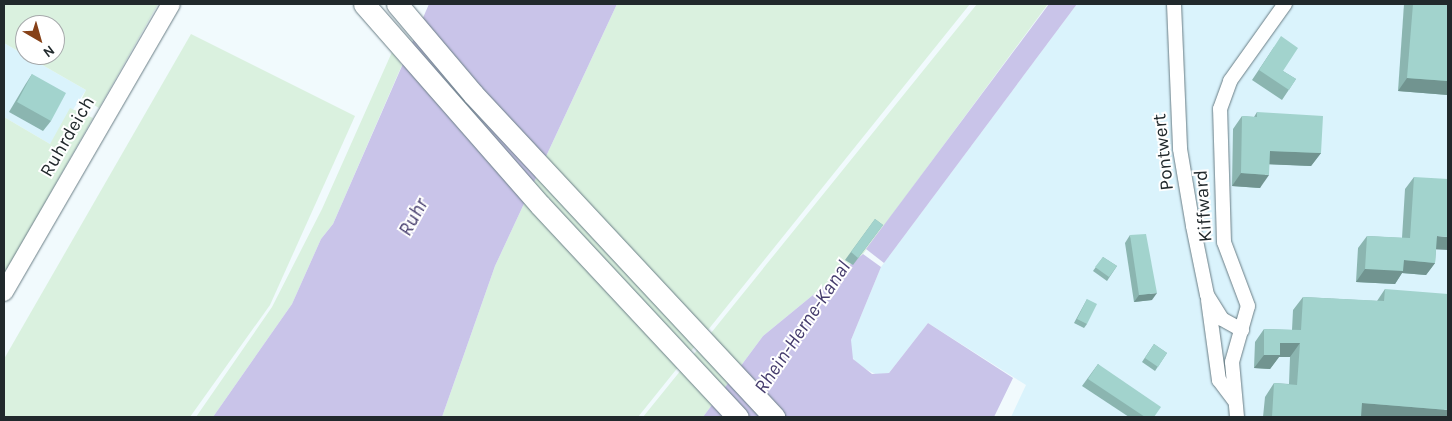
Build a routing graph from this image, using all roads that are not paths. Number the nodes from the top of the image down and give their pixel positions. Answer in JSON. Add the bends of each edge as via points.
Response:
{"nodes":[{"id":1,"x":171,"y":4,"type":"edge"},
{"id":2,"x":364,"y":4,"type":"edge"},
{"id":3,"x":397,"y":4,"type":"edge"},
{"id":4,"x":1174,"y":4,"type":"edge"},
{"id":5,"x":1285,"y":4,"type":"edge"},
{"id":6,"x":4,"y":292,"type":"edge"},
{"id":7,"x":1207,"y":295,"type":"junction"},
{"id":8,"x":1242,"y":330,"type":"junction"},
{"id":9,"x":1234,"y":400,"type":"junction"},
{"id":10,"x":738,"y":417,"type":"edge"},
{"id":11,"x":774,"y":417,"type":"edge"},
{"id":12,"x":1237,"y":417,"type":"edge"}],
"edges":[{"from":1,"to":6,"type":"main road","name":"Ruhrdeich"},
{"from":2,"to":10,"type":"highway","via":[[546,212]]},
{"from":3,"to":11,"type":"highway","via":[[473,94]]},
{"from":4,"to":7,"type":"street","name":"Pontwert","via":[[1178,103],[1187,192]]},
{"from":5,"to":8,"type":"street","name":"Kiffward","via":[[1230,81],[1220,109],[1224,242],[1246,292]]},
{"from":7,"to":8,"type":"street","name":"Pontwert","via":[[1222,319]]},
{"from":7,"to":9,"type":"street","name":"Pontwert","via":[[1219,380]]},
{"from":8,"to":9,"type":"street","name":"Kiffward","via":[[1232,362]]},
{"from":9,"to":12,"type":"street","name":"Kiffward"}]}
